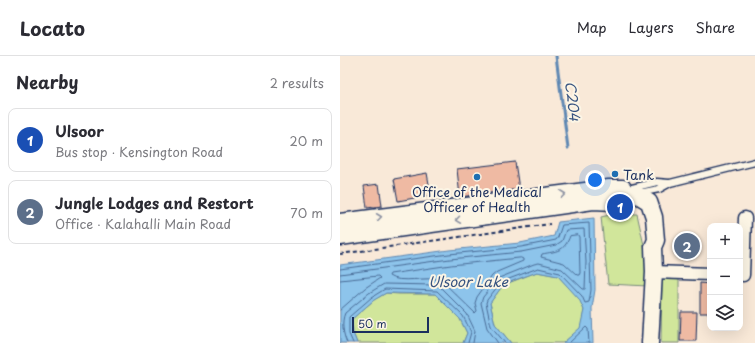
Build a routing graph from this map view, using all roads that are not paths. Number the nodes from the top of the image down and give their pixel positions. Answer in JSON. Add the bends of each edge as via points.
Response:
{"nodes":[{"id":1,"x":755,"y":162,"type":"edge"},
{"id":2,"x":630,"y":194,"type":"junction"},
{"id":3,"x":745,"y":218,"type":"dead end"},
{"id":4,"x":340,"y":222,"type":"edge"},
{"id":5,"x":340,"y":237,"type":"edge"},
{"id":6,"x":654,"y":272,"type":"junction"},
{"id":7,"x":707,"y":274,"type":"edge"},
{"id":8,"x":746,"y":275,"type":"edge"},
{"id":9,"x":650,"y":343,"type":"edge"}],
"edges":[{"from":1,"to":2,"type":"lane","via":[[670,183],[657,182]]},
{"from":4,"to":2,"type":"main road","one_way":true,"via":[[609,188]]},
{"from":2,"to":5,"type":"main road","one_way":true,"via":[[615,202],[593,201]]},
{"from":2,"to":6,"type":"main road","via":[[650,204],[656,228]]},
{"from":3,"to":8,"type":"street"},
{"from":6,"to":7,"type":"street"},
{"from":6,"to":9,"type":"main road"}]}
